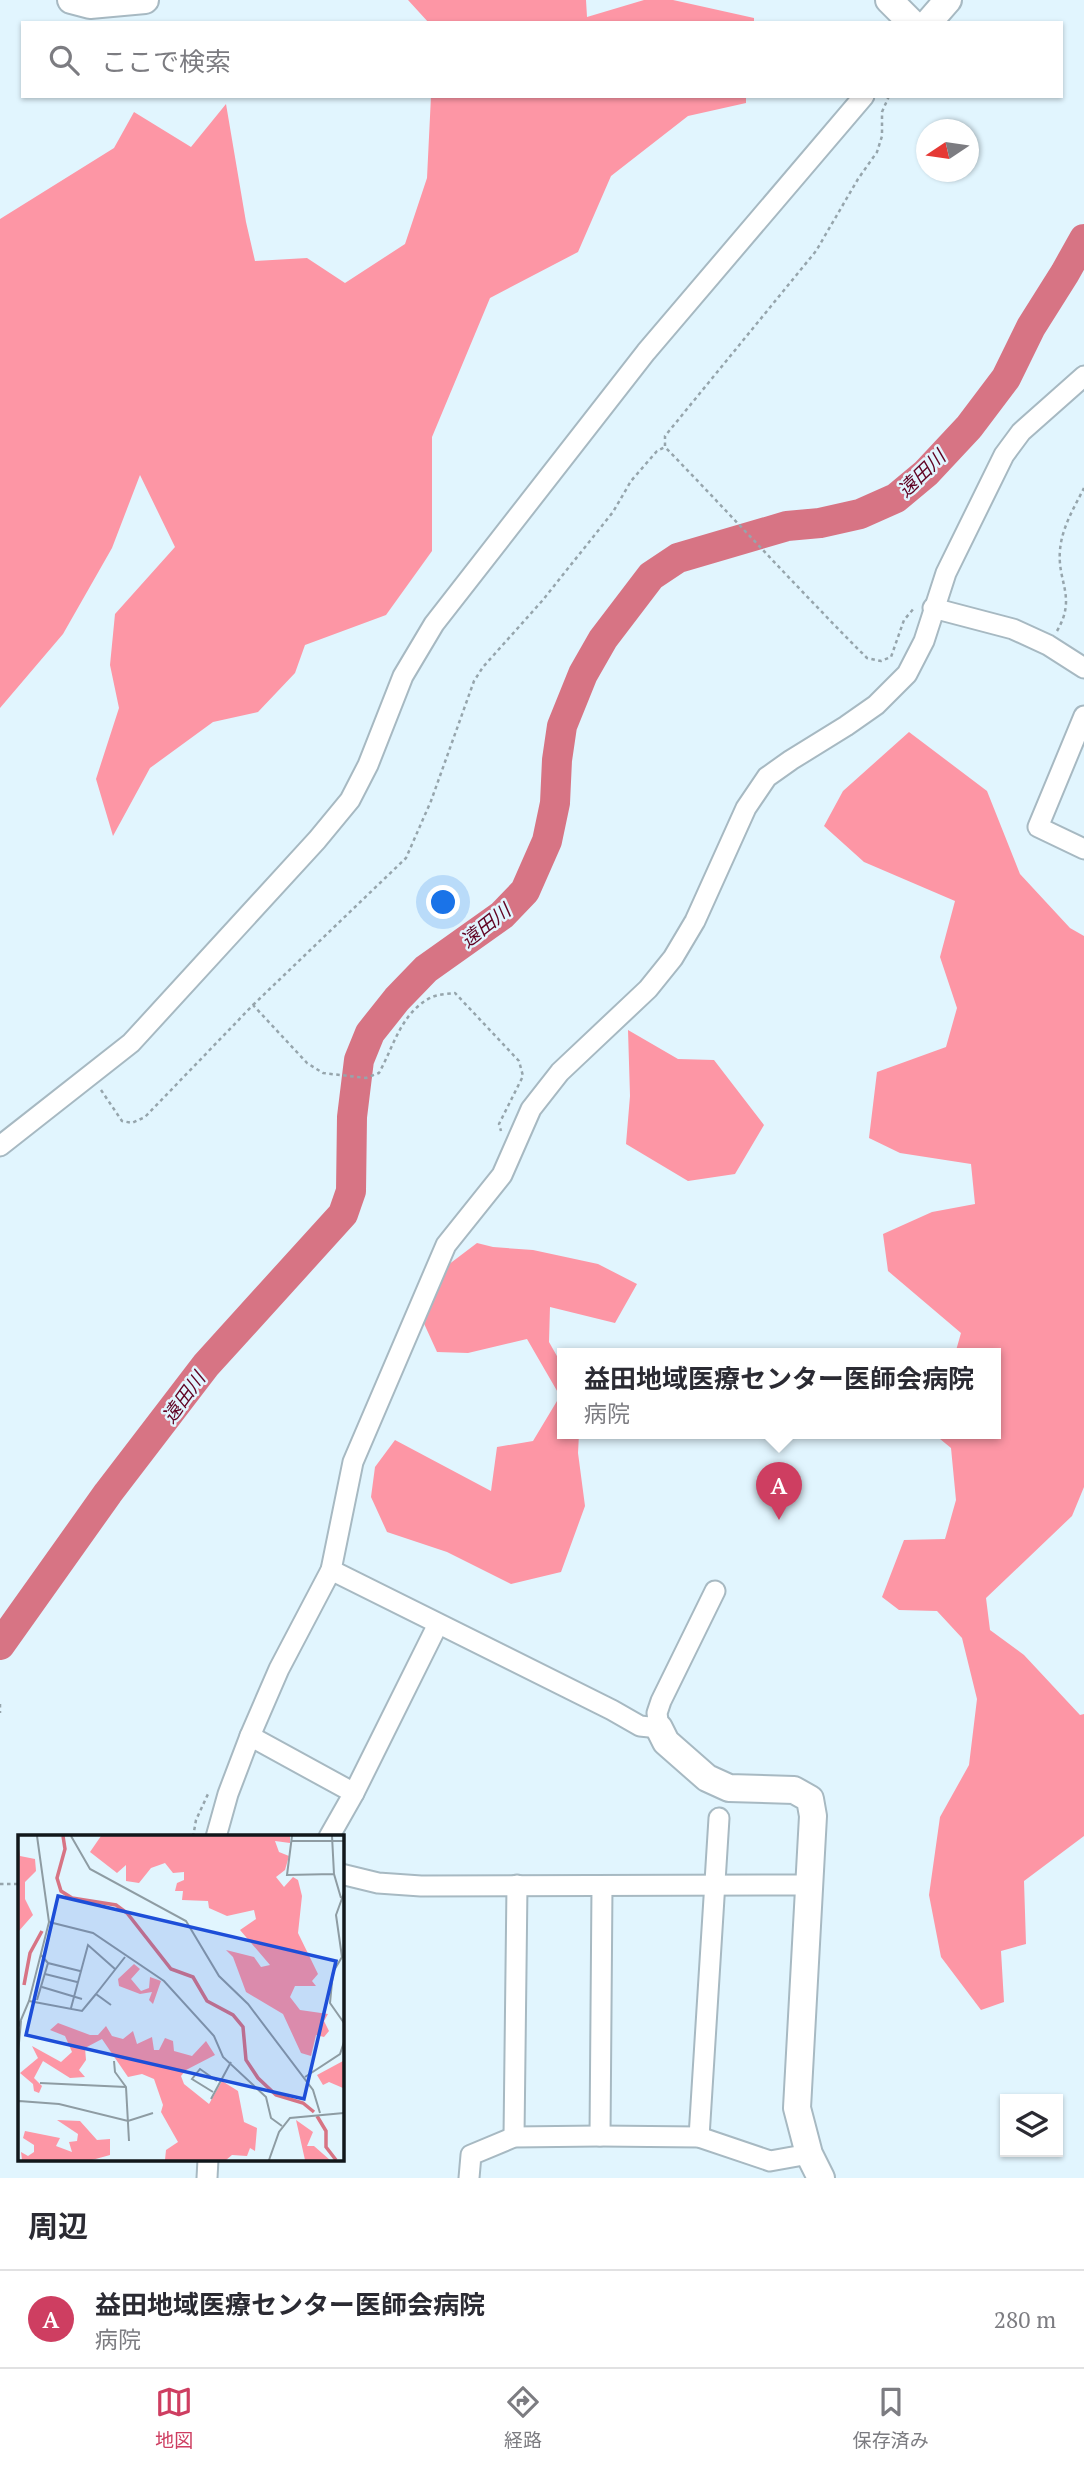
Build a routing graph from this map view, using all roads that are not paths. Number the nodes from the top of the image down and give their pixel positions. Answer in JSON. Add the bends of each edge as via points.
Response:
{"nodes":[{"id":1,"x":71,"y":0,"type":"edge"},
{"id":2,"x":145,"y":0,"type":"edge"},
{"id":3,"x":889,"y":0,"type":"edge"},
{"id":4,"x":948,"y":0,"type":"edge"},
{"id":5,"x":910,"y":21,"type":"edge"},
{"id":6,"x":930,"y":21,"type":"edge"},
{"id":7,"x":862,"y":98,"type":"edge"},
{"id":8,"x":1084,"y":376,"type":"edge"},
{"id":9,"x":933,"y":608,"type":"junction"},
{"id":10,"x":1084,"y":668,"type":"edge"},
{"id":11,"x":1084,"y":716,"type":"edge"},
{"id":12,"x":1084,"y":849,"type":"edge"},
{"id":13,"x":0,"y":1146,"type":"edge"},
{"id":14,"x":331,"y":1570,"type":"junction"},
{"id":15,"x":715,"y":1591,"type":"dead end"},
{"id":16,"x":438,"y":1624,"type":"junction"},
{"id":17,"x":659,"y":1728,"type":"junction"},
{"id":18,"x":250,"y":1736,"type":"junction"},
{"id":19,"x":354,"y":1793,"type":"junction"},
{"id":20,"x":719,"y":1818,"type":"dead end"},
{"id":21,"x":217,"y":1835,"type":"edge"},
{"id":22,"x":330,"y":1835,"type":"edge"},
{"id":23,"x":343,"y":1874,"type":"edge"},
{"id":24,"x":517,"y":1885,"type":"junction"},
{"id":25,"x":809,"y":1885,"type":"junction"},
{"id":26,"x":602,"y":1886,"type":"junction"},
{"id":27,"x":715,"y":1887,"type":"junction"},
{"id":28,"x":600,"y":2136,"type":"junction"},
{"id":29,"x":514,"y":2137,"type":"junction"},
{"id":30,"x":699,"y":2137,"type":"junction"},
{"id":31,"x":810,"y":2154,"type":"junction"},
{"id":32,"x":208,"y":2160,"type":"edge"},
{"id":33,"x":206,"y":2178,"type":"edge"},
{"id":34,"x":469,"y":2178,"type":"edge"},
{"id":35,"x":821,"y":2178,"type":"edge"}],
"edges":[{"from":1,"to":2,"type":"street","via":[[90,5]]},
{"from":3,"to":5,"type":"street"},
{"from":4,"to":6,"type":"street"},
{"from":7,"to":13,"type":"street","via":[[646,352],[434,624],[403,676],[350,800],[131,1043]]},
{"from":8,"to":9,"type":"street","via":[[1021,432],[1004,455]]},
{"from":9,"to":10,"type":"street","via":[[989,621],[1048,645]]},
{"from":9,"to":14,"type":"street","via":[[924,641],[907,674],[876,705],[767,777],[746,808],[695,921],[673,958],[648,989],[560,1072],[531,1110],[502,1175],[446,1245],[353,1462]]},
{"from":11,"to":12,"type":"street","via":[[1038,827]]},
{"from":14,"to":16,"type":"street"},
{"from":14,"to":18,"type":"street"},
{"from":15,"to":17,"type":"street","via":[[661,1701]]},
{"from":16,"to":17,"type":"street","via":[[640,1726]]},
{"from":16,"to":19,"type":"street"},
{"from":17,"to":25,"type":"street","via":[[666,1742],[707,1778],[729,1788],[794,1790],[810,1799]]},
{"from":18,"to":19,"type":"street"},
{"from":18,"to":21,"type":"street"},
{"from":19,"to":22,"type":"street"},
{"from":20,"to":27,"type":"street"},
{"from":23,"to":24,"type":"street","via":[[421,1886]]},
{"from":24,"to":26,"type":"street"},
{"from":24,"to":29,"type":"street"},
{"from":25,"to":27,"type":"street"},
{"from":25,"to":31,"type":"street","via":[[797,2108]]},
{"from":26,"to":27,"type":"street"},
{"from":26,"to":28,"type":"street"},
{"from":27,"to":30,"type":"street"},
{"from":28,"to":29,"type":"street"},
{"from":28,"to":30,"type":"street"},
{"from":29,"to":34,"type":"street","via":[[471,2155]]},
{"from":30,"to":31,"type":"street","via":[[770,2161]]},
{"from":31,"to":35,"type":"street"},
{"from":32,"to":33,"type":"street"}]}
